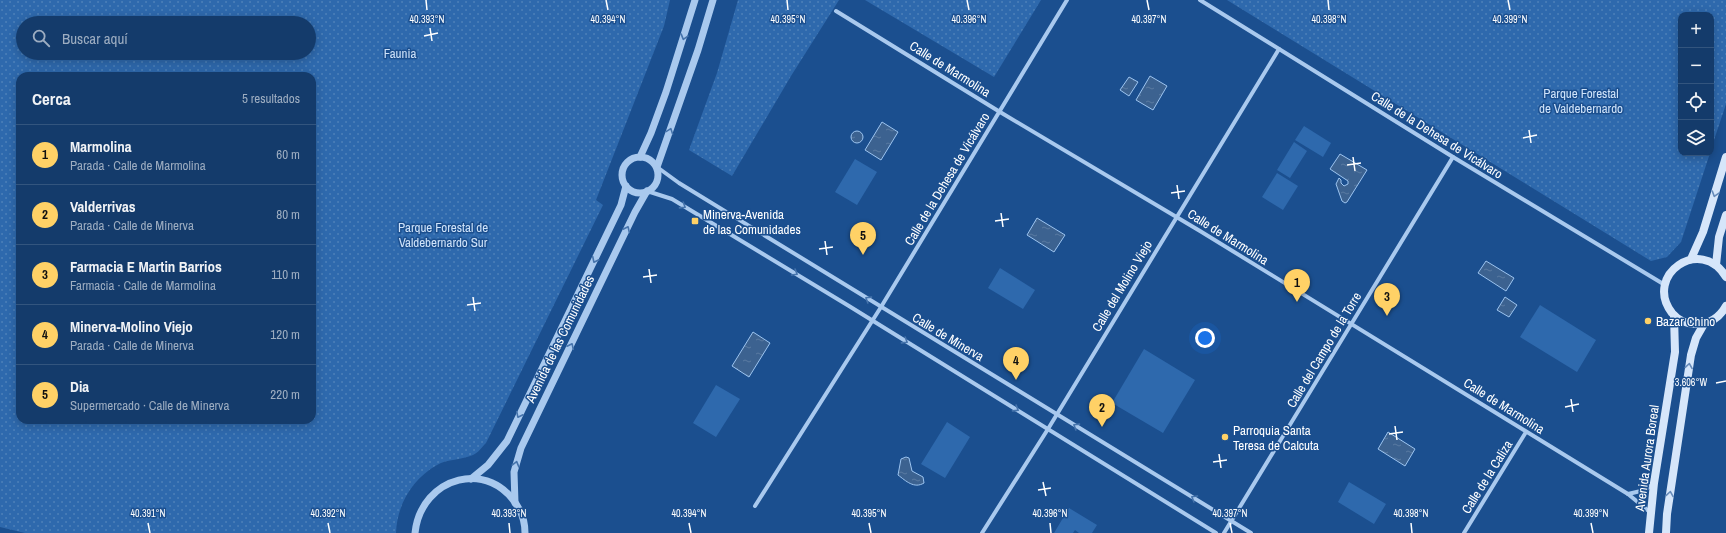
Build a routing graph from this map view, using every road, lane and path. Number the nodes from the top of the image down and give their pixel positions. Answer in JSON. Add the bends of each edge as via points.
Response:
{"nodes":[{"id":1,"x":695,"y":0,"type":"edge"},
{"id":2,"x":713,"y":0,"type":"edge"},
{"id":3,"x":1067,"y":0,"type":"edge"},
{"id":4,"x":1200,"y":0,"type":"edge"},
{"id":5,"x":836,"y":11,"type":"dead end"},
{"id":6,"x":1279,"y":50,"type":"junction"},
{"id":7,"x":1000,"y":112,"type":"junction"},
{"id":8,"x":640,"y":156,"type":"junction"},
{"id":9,"x":1453,"y":157,"type":"junction"},
{"id":10,"x":1726,"y":157,"type":"edge"},
{"id":11,"x":657,"y":167,"type":"junction"},
{"id":12,"x":626,"y":186,"type":"junction"},
{"id":13,"x":647,"y":192,"type":"junction"},
{"id":14,"x":1726,"y":214,"type":"edge"},
{"id":15,"x":1176,"y":217,"type":"junction"},
{"id":16,"x":1691,"y":259,"type":"junction"},
{"id":17,"x":1716,"y":265,"type":"junction"},
{"id":18,"x":1726,"y":277,"type":"edge"},
{"id":19,"x":1665,"y":285,"type":"junction"},
{"id":20,"x":1726,"y":306,"type":"edge"},
{"id":21,"x":880,"y":307,"type":"junction"},
{"id":22,"x":1674,"y":316,"type":"junction"},
{"id":23,"x":872,"y":320,"type":"junction"},
{"id":24,"x":1704,"y":324,"type":"junction"},
{"id":25,"x":1351,"y":325,"type":"junction"},
{"id":26,"x":1057,"y":414,"type":"junction"},
{"id":27,"x":1048,"y":429,"type":"junction"},
{"id":28,"x":1526,"y":432,"type":"junction"},
{"id":29,"x":471,"y":479,"type":"junction"},
{"id":30,"x":1654,"y":483,"type":"junction"},
{"id":31,"x":1628,"y":494,"type":"junction"},
{"id":32,"x":515,"y":503,"type":"junction"},
{"id":33,"x":755,"y":506,"type":"dead end"},
{"id":34,"x":1651,"y":513,"type":"junction"},
{"id":35,"x":1232,"y":521,"type":"junction"},
{"id":36,"x":526,"y":532,"type":"edge"},
{"id":37,"x":415,"y":533,"type":"edge"},
{"id":38,"x":982,"y":533,"type":"edge"},
{"id":39,"x":1216,"y":533,"type":"edge"},
{"id":40,"x":1224,"y":533,"type":"edge"},
{"id":41,"x":1251,"y":533,"type":"edge"},
{"id":42,"x":1464,"y":533,"type":"edge"},
{"id":43,"x":1649,"y":533,"type":"edge"},
{"id":44,"x":1666,"y":533,"type":"edge"}],
"edges":[{"from":1,"to":8,"type":"street","one_way":true,"via":[[652,133]]},
{"from":11,"to":2,"type":"street","one_way":true},
{"from":3,"to":7,"type":"street","name":"Calle de la Dehesa de Vicálvaro"},
{"from":4,"to":6,"type":"street","name":"Calle de la Dehesa de Vicálvaro"},
{"from":5,"to":7,"type":"street","name":"Calle de Marmolina"},
{"from":6,"to":9,"type":"street","name":"Calle de la Dehesa de Vicálvaro"},
{"from":6,"to":15,"type":"street","name":"Calle del Molino Viejo"},
{"from":7,"to":15,"type":"street","name":"Calle de Marmolina"},
{"from":7,"to":21,"type":"street","name":"Calle de la Dehesa de Vicálvaro"},
{"from":8,"to":11,"type":"street","via":[[652,161]]},
{"from":8,"to":12,"type":"street","via":[[628,161],[624,167],[623,180]]},
{"from":9,"to":19,"type":"street","name":"Calle de la Dehesa de Vicálvaro"},
{"from":9,"to":25,"type":"street","name":"Calle del Campo de la Torre"},
{"from":10,"to":16,"type":"main road","one_way":true,"via":[[1703,232]]},
{"from":11,"to":13,"type":"street","via":[[657,181]]},
{"from":21,"to":11,"type":"street","name":"Calle de Minerva","one_way":true},
{"from":12,"to":13,"type":"street","via":[[634,192]]},
{"from":12,"to":29,"type":"street","name":"Avenida de las Comunidades","one_way":true,"via":[[621,205],[507,441],[488,465]]},
{"from":13,"to":23,"type":"street","name":"Calle de Minerva","one_way":true,"via":[[672,198]]},
{"from":32,"to":13,"type":"street","name":"Avenida de las Comunidades","one_way":true,"via":[[514,472],[521,448]]},
{"from":14,"to":17,"type":"main road","via":[[1719,237]]},
{"from":15,"to":25,"type":"street","name":"Calle de Marmolina"},
{"from":15,"to":26,"type":"street","name":"Calle del Molino Viejo"},
{"from":16,"to":17,"type":"main road","via":[[1700,259]]},
{"from":16,"to":19,"type":"main road","via":[[1677,265]]},
{"from":17,"to":18,"type":"main road"},
{"from":19,"to":22,"type":"main road","via":[[1666,301]]},
{"from":20,"to":24,"type":"main road","via":[[1718,317]]},
{"from":21,"to":23,"type":"street"},
{"from":21,"to":26,"type":"street","name":"Calle de Minerva"},
{"from":22,"to":24,"type":"main road","via":[[1688,323]]},
{"from":22,"to":30,"type":"main road","name":"Avenida Aurora Boreal","via":[[1675,352]]},
{"from":23,"to":27,"type":"street","name":"Calle de Minerva","one_way":true},
{"from":23,"to":33,"type":"street"},
{"from":44,"to":24,"type":"main road","one_way":true,"via":[[1691,355]]},
{"from":25,"to":28,"type":"street","name":"Calle de Marmolina"},
{"from":25,"to":35,"type":"street","name":"Calle del Campo de la Torre"},
{"from":26,"to":27,"type":"street","name":"Calle del Molino Viejo"},
{"from":35,"to":26,"type":"street","name":"Calle de Minerva","one_way":true},
{"from":27,"to":38,"type":"street","name":"Calle del Molino Viejo"},
{"from":27,"to":39,"type":"street","name":"Calle de Minerva"},
{"from":28,"to":31,"type":"street","name":"Calle de Marmolina"},
{"from":28,"to":42,"type":"street","name":"Calle de la Caliza"},
{"from":29,"to":32,"type":"street","via":[[496,486],[507,493]]},
{"from":29,"to":37,"type":"street","via":[[450,483],[432,494],[420,512]]},
{"from":30,"to":31,"type":"street","via":[[1645,490]]},
{"from":30,"to":34,"type":"main road","name":"Avenida Aurora Boreal"},
{"from":31,"to":34,"type":"street","name":"Calle de Marmolina"},
{"from":32,"to":36,"type":"street","via":[[522,515]]},
{"from":34,"to":43,"type":"main road","name":"Avenida Aurora Boreal"},
{"from":35,"to":40,"type":"street","name":"Calle del Campo de la Torre"},
{"from":35,"to":41,"type":"street","name":"Calle de Minerva"}]}
